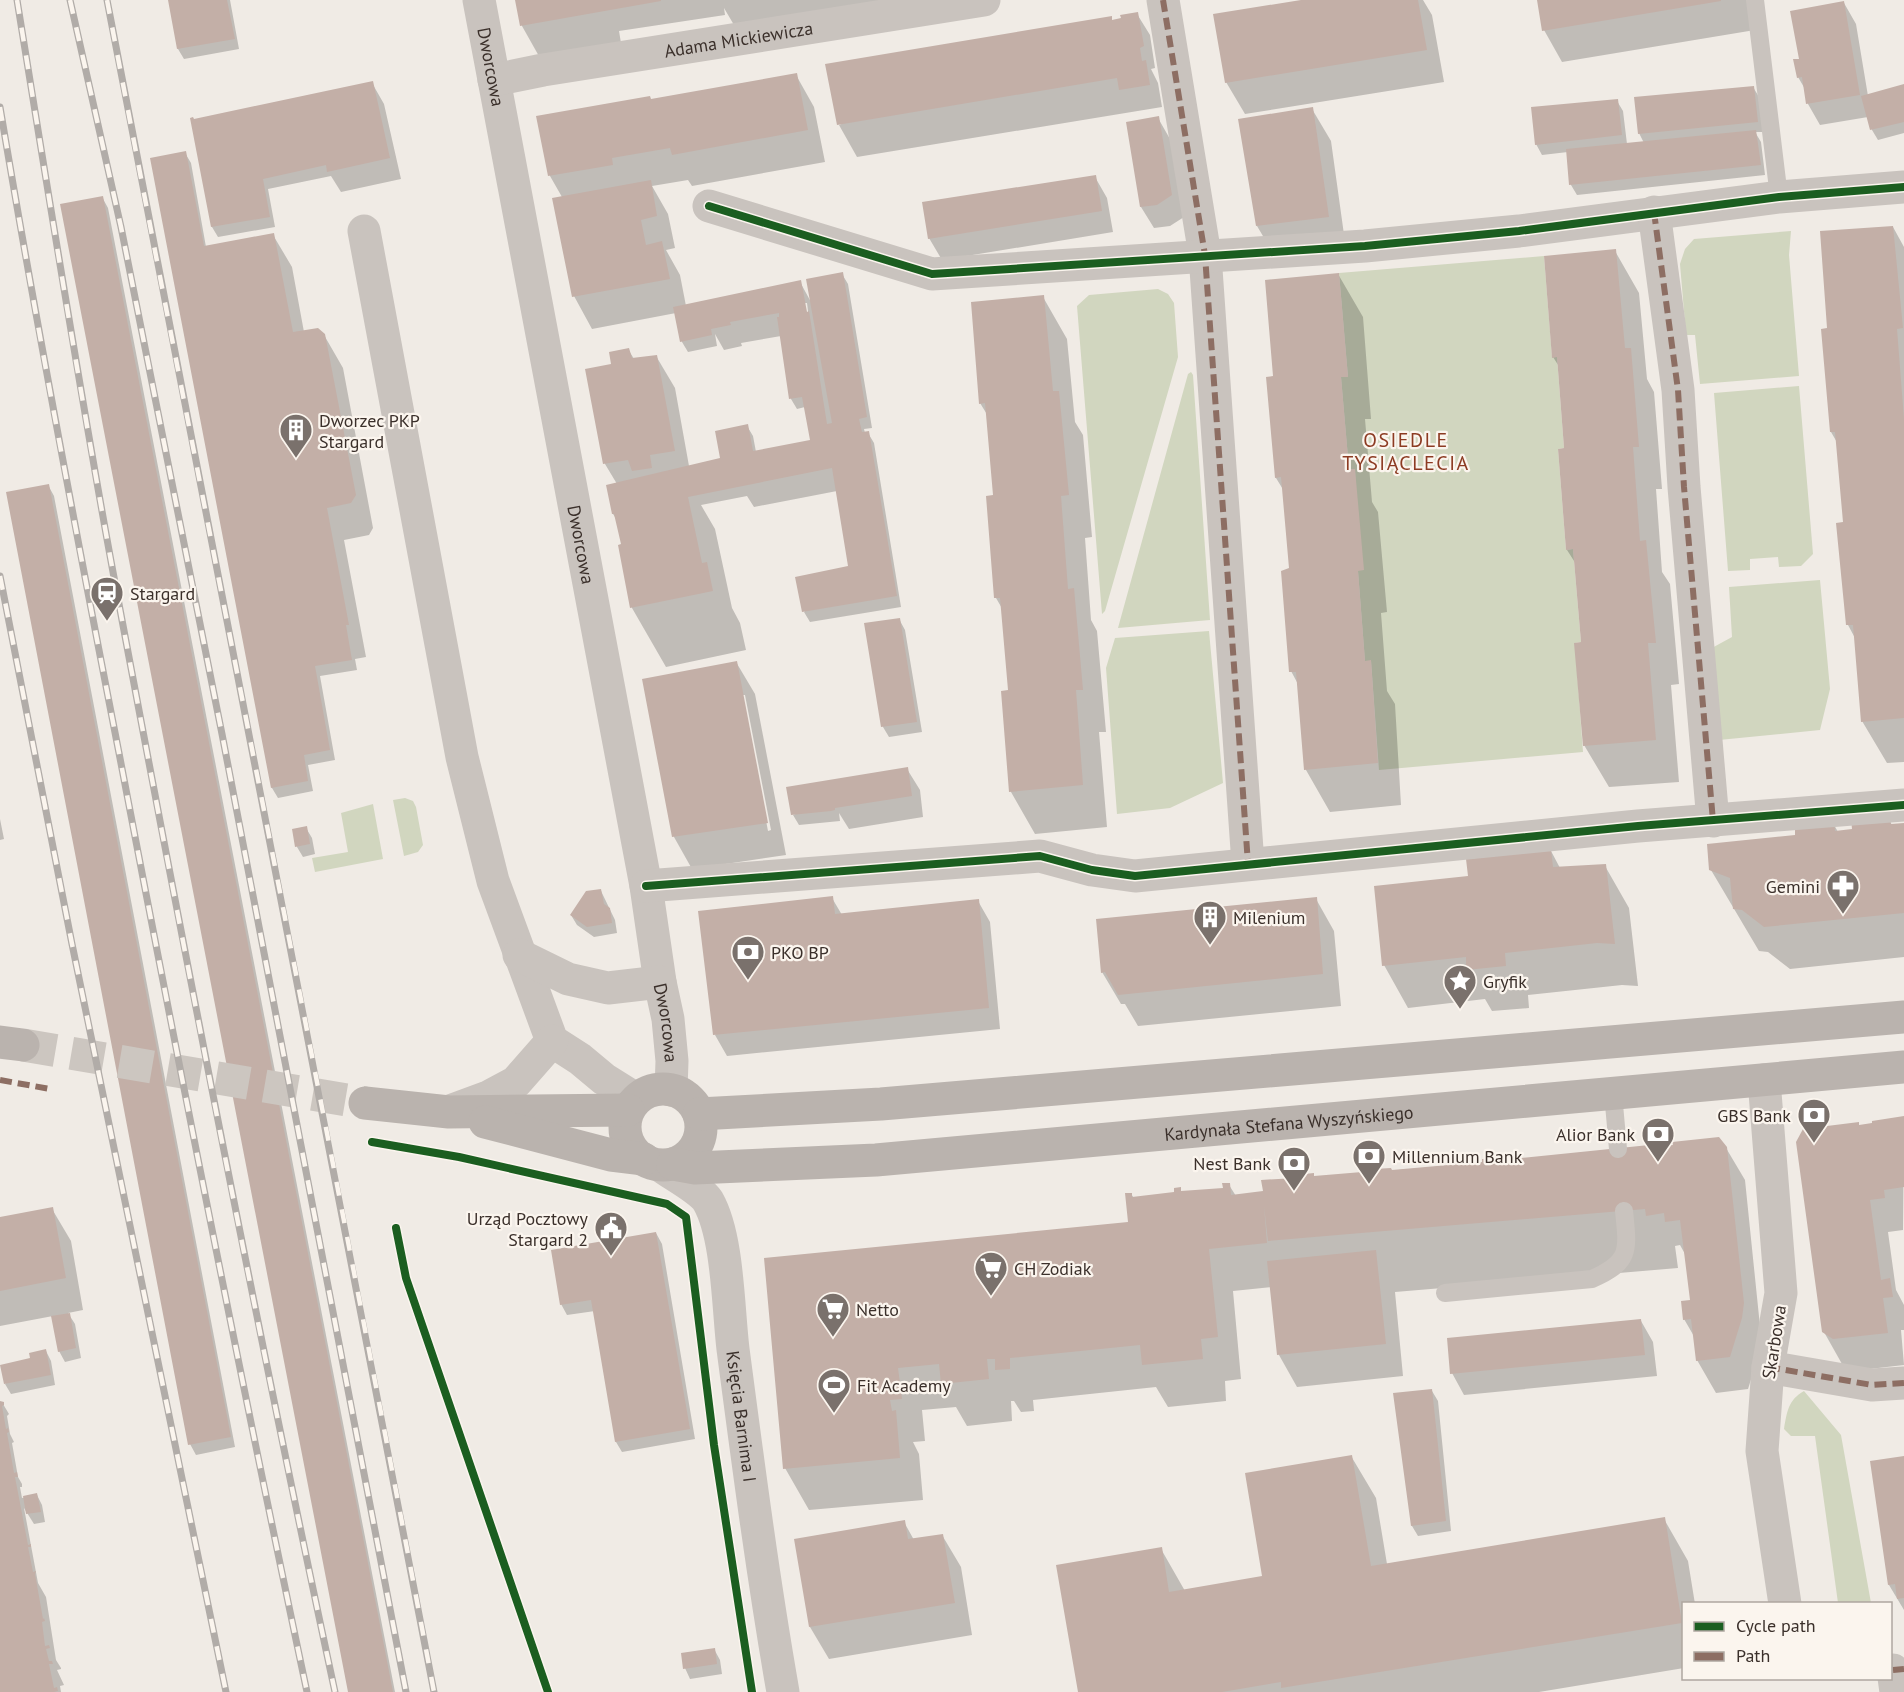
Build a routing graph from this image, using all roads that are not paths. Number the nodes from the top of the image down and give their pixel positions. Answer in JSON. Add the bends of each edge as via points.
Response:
{"nodes":[{"id":1,"x":478,"y":0,"type":"edge"},
{"id":2,"x":984,"y":0,"type":"edge"},
{"id":3,"x":1163,"y":0,"type":"edge"},
{"id":4,"x":1755,"y":0,"type":"edge"},
{"id":5,"x":494,"y":80,"type":"junction"},
{"id":6,"x":1904,"y":187,"type":"edge"},
{"id":7,"x":1779,"y":197,"type":"junction"},
{"id":8,"x":709,"y":206,"type":"dead end"},
{"id":9,"x":1654,"y":212,"type":"junction"},
{"id":10,"x":363,"y":231,"type":"dead end"},
{"id":11,"x":1205,"y":255,"type":"junction"},
{"id":12,"x":1904,"y":805,"type":"edge"},
{"id":13,"x":1713,"y":821,"type":"junction"},
{"id":14,"x":1248,"y":864,"type":"junction"},
{"id":15,"x":646,"y":886,"type":"junction"},
{"id":16,"x":519,"y":955,"type":"junction"},
{"id":17,"x":660,"y":982,"type":"junction"},
{"id":18,"x":1904,"y":1017,"type":"edge"},
{"id":19,"x":552,"y":1041,"type":"junction"},
{"id":20,"x":1904,"y":1067,"type":"edge"},
{"id":21,"x":1764,"y":1080,"type":"junction"},
{"id":22,"x":671,"y":1089,"type":"junction"},
{"id":23,"x":1613,"y":1093,"type":"junction"},
{"id":24,"x":365,"y":1102,"type":"tunnel mouth"},
{"id":25,"x":632,"y":1105,"type":"junction"},
{"id":26,"x":449,"y":1112,"type":"junction"},
{"id":27,"x":699,"y":1114,"type":"junction"},
{"id":28,"x":1618,"y":1149,"type":"dead end"},
{"id":29,"x":659,"y":1163,"type":"junction"},
{"id":30,"x":1624,"y":1211,"type":"dead end"},
{"id":31,"x":1445,"y":1293,"type":"dead end"},
{"id":32,"x":1767,"y":1367,"type":"junction"},
{"id":33,"x":1904,"y":1383,"type":"edge"},
{"id":34,"x":1785,"y":1602,"type":"edge"},
{"id":35,"x":783,"y":1692,"type":"edge"}],
"edges":[{"from":1,"to":5,"type":"street","name":"Dworcowa"},
{"from":2,"to":5,"type":"street","name":"Adama Mickiewicza"},
{"from":3,"to":11,"type":"street"},
{"from":4,"to":7,"type":"lane"},
{"from":5,"to":15,"type":"street","name":"Dworcowa"},
{"from":6,"to":7,"type":"street"},
{"from":7,"to":9,"type":"street"},
{"from":8,"to":11,"type":"street","via":[[932,274]]},
{"from":9,"to":11,"type":"street","via":[[1519,231],[1365,246]]},
{"from":9,"to":13,"type":"street","via":[[1678,390]]},
{"from":10,"to":16,"type":"street","via":[[462,757],[493,881]]},
{"from":11,"to":14,"type":"street"},
{"from":12,"to":13,"type":"street"},
{"from":13,"to":14,"type":"street"},
{"from":14,"to":15,"type":"street","via":[[1135,876],[1040,856]]},
{"from":15,"to":17,"type":"street","name":"Dworcowa"},
{"from":16,"to":17,"type":"street","via":[[568,979],[608,988]]},
{"from":16,"to":19,"type":"street"},
{"from":17,"to":22,"type":"street","name":"Dworcowa","via":[[668,1018]]},
{"from":18,"to":27,"type":"main road","via":[[881,1104]]},
{"from":19,"to":25,"type":"street","via":[[580,1059]]},
{"from":19,"to":26,"type":"street","via":[[516,1082]]},
{"from":20,"to":21,"type":"main road","name":"Kardynała Stefana Wyszyńskiego"},
{"from":21,"to":23,"type":"main road","name":"Kardynała Stefana Wyszyńskiego"},
{"from":21,"to":32,"type":"street","name":"Skarbowa","via":[[1781,1293]]},
{"from":22,"to":25,"type":"main road","via":[[646,1092]]},
{"from":22,"to":27,"type":"main road","via":[[693,1102]]},
{"from":23,"to":28,"type":"lane"},
{"from":23,"to":29,"type":"main road","name":"Kardynała Stefana Wyszyńskiego","via":[[876,1160],[695,1168]]},
{"from":24,"to":26,"type":"main road","name":"Kardynała Stefana Wyszyńskiego"},
{"from":25,"to":26,"type":"main road","name":"Kardynała Stefana Wyszyńskiego"},
{"from":25,"to":29,"type":"main road","via":[[624,1122],[629,1146],[637,1156]]},
{"from":26,"to":29,"type":"main road","name":"Kardynała Stefana Wyszyńskiego","via":[[611,1155]]},
{"from":27,"to":29,"type":"main road","via":[[700,1138],[694,1149],[685,1159]]},
{"from":29,"to":35,"type":"street","name":"Księcia Barnima I","via":[[707,1200],[721,1237]]},
{"from":30,"to":31,"type":"lane","via":[[1627,1240],[1623,1257],[1612,1270],[1592,1279]]},
{"from":32,"to":33,"type":"street","via":[[1872,1385]]},
{"from":32,"to":34,"type":"street","name":"Skarbowa","via":[[1762,1451]]}]}
